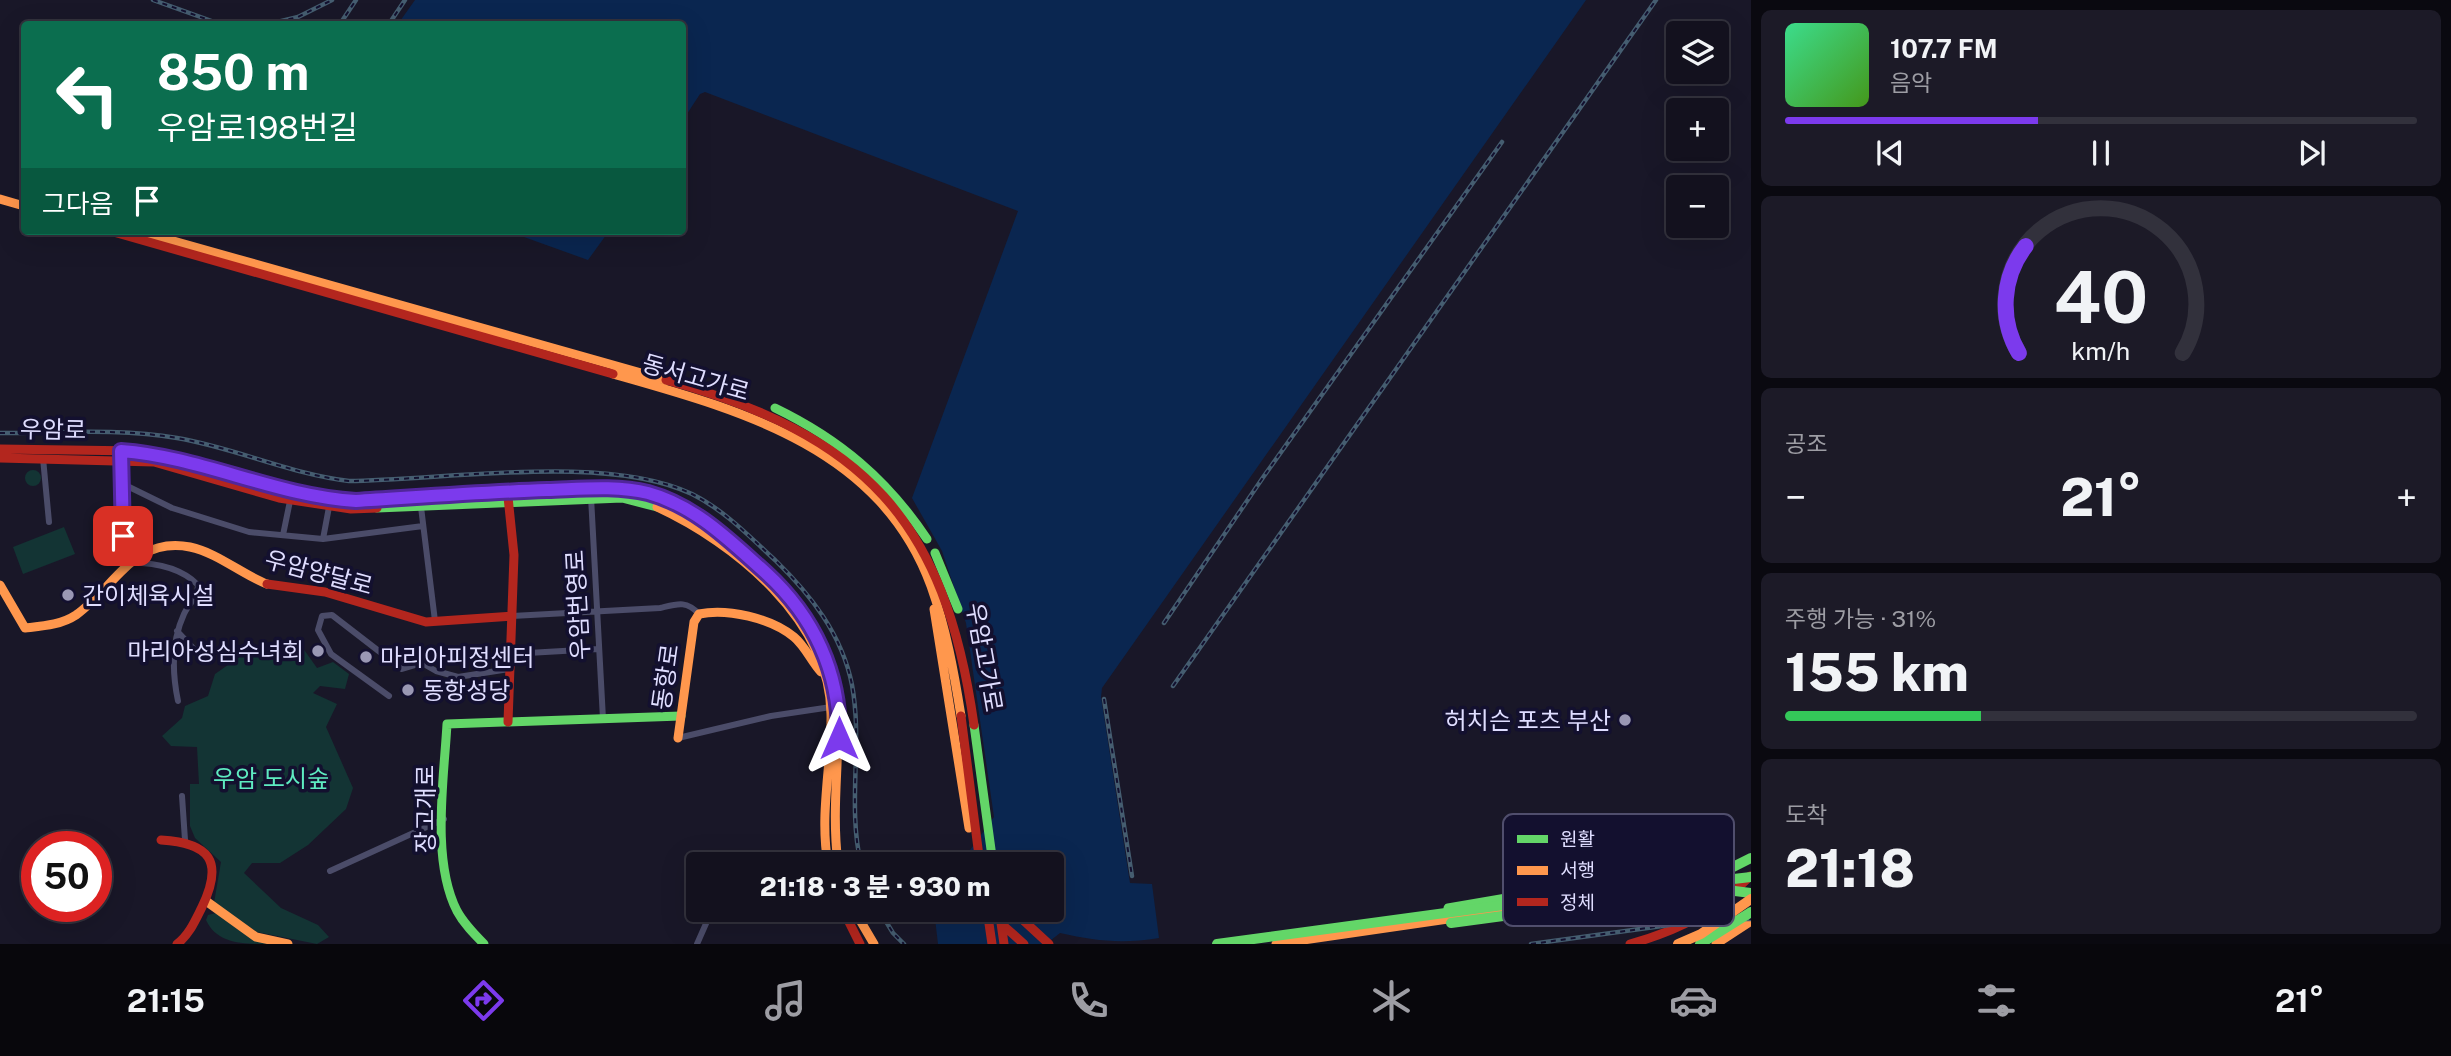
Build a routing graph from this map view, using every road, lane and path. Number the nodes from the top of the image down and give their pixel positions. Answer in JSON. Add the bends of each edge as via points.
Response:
{"nodes":[{"id":1,"x":0,"y":192,"type":"edge"},
{"id":2,"x":21,"y":198,"type":"edge"},
{"id":3,"x":0,"y":199,"type":"edge"},
{"id":4,"x":21,"y":205,"type":"edge"},
{"id":5,"x":124,"y":235,"type":"edge"},
{"id":6,"x":152,"y":235,"type":"edge"},
{"id":7,"x":720,"y":404,"type":"joint"},
{"id":8,"x":0,"y":449,"type":"edge"},
{"id":9,"x":121,"y":455,"type":"junction"},
{"id":10,"x":0,"y":458,"type":"edge"},
{"id":11,"x":43,"y":458,"type":"junction"},
{"id":12,"x":121,"y":483,"type":"junction"},
{"id":13,"x":591,"y":493,"type":"junction"},
{"id":14,"x":508,"y":497,"type":"junction"},
{"id":15,"x":290,"y":500,"type":"junction"},
{"id":16,"x":329,"y":507,"type":"junction"},
{"id":17,"x":421,"y":507,"type":"junction"},
{"id":18,"x":49,"y":522,"type":"dead end"},
{"id":19,"x":423,"y":526,"type":"junction"},
{"id":20,"x":283,"y":535,"type":"junction"},
{"id":21,"x":323,"y":539,"type":"junction"},
{"id":22,"x":124,"y":563,"type":"junction"},
{"id":23,"x":0,"y":585,"type":"edge"},
{"id":24,"x":596,"y":611,"type":"junction"},
{"id":25,"x":699,"y":614,"type":"junction"},
{"id":26,"x":512,"y":616,"type":"junction"},
{"id":27,"x":435,"y":621,"type":"junction"},
{"id":28,"x":177,"y":631,"type":"junction"},
{"id":29,"x":598,"y":649,"type":"junction"},
{"id":30,"x":196,"y":651,"type":"dead end"},
{"id":31,"x":510,"y":654,"type":"junction"},
{"id":32,"x":509,"y":670,"type":"junction"},
{"id":33,"x":822,"y":673,"type":"junction"},
{"id":34,"x":390,"y":696,"type":"dead end"},
{"id":35,"x":178,"y":701,"type":"dead end"},
{"id":36,"x":831,"y":707,"type":"junction"},
{"id":37,"x":681,"y":716,"type":"junction"},
{"id":38,"x":603,"y":719,"type":"junction"},
{"id":39,"x":508,"y":722,"type":"junction"},
{"id":40,"x":678,"y":738,"type":"joint"},
{"id":41,"x":182,"y":796,"type":"dead end"},
{"id":42,"x":444,"y":819,"type":"junction"},
{"id":43,"x":185,"y":840,"type":"junction"},
{"id":44,"x":161,"y":841,"type":"dead end"},
{"id":45,"x":827,"y":852,"type":"edge"},
{"id":46,"x":836,"y":852,"type":"edge"},
{"id":47,"x":976,"y":852,"type":"edge"},
{"id":48,"x":992,"y":852,"type":"edge"},
{"id":49,"x":1751,"y":857,"type":"edge"},
{"id":50,"x":1734,"y":866,"type":"edge"},
{"id":51,"x":1734,"y":866,"type":"edge"},
{"id":52,"x":330,"y":871,"type":"dead end"},
{"id":53,"x":1751,"y":876,"type":"edge"},
{"id":54,"x":1734,"y":893,"type":"edge"},
{"id":55,"x":1503,"y":899,"type":"edge"},
{"id":56,"x":1751,"y":899,"type":"edge"},
{"id":57,"x":206,"y":901,"type":"junction"},
{"id":58,"x":1503,"y":907,"type":"edge"},
{"id":59,"x":1503,"y":908,"type":"edge"},
{"id":60,"x":1734,"y":911,"type":"edge"},
{"id":61,"x":1751,"y":912,"type":"edge"},
{"id":62,"x":1503,"y":916,"type":"edge"},
{"id":63,"x":1407,"y":921,"type":"junction"},
{"id":64,"x":707,"y":922,"type":"edge"},
{"id":65,"x":849,"y":922,"type":"edge"},
{"id":66,"x":861,"y":922,"type":"edge"},
{"id":67,"x":989,"y":922,"type":"edge"},
{"id":68,"x":1001,"y":922,"type":"edge"},
{"id":69,"x":1001,"y":922,"type":"edge"},
{"id":70,"x":1025,"y":922,"type":"edge"},
{"id":71,"x":1734,"y":923,"type":"edge"},
{"id":72,"x":1749,"y":925,"type":"edge"},
{"id":73,"x":1688,"y":926,"type":"edge"},
{"id":74,"x":1712,"y":926,"type":"edge"},
{"id":75,"x":1729,"y":926,"type":"edge"},
{"id":76,"x":177,"y":944,"type":"edge"},
{"id":77,"x":288,"y":944,"type":"edge"},
{"id":78,"x":484,"y":944,"type":"edge"},
{"id":79,"x":697,"y":944,"type":"edge"},
{"id":80,"x":860,"y":944,"type":"edge"},
{"id":81,"x":874,"y":944,"type":"edge"},
{"id":82,"x":992,"y":944,"type":"edge"},
{"id":83,"x":1004,"y":944,"type":"edge"},
{"id":84,"x":1024,"y":944,"type":"edge"},
{"id":85,"x":1049,"y":944,"type":"edge"},
{"id":86,"x":1217,"y":944,"type":"edge"},
{"id":87,"x":1276,"y":944,"type":"edge"},
{"id":88,"x":1630,"y":944,"type":"edge"},
{"id":89,"x":1678,"y":944,"type":"edge"},
{"id":90,"x":1700,"y":944,"type":"edge"},
{"id":91,"x":1716,"y":944,"type":"edge"}],
"edges":[{"from":1,"to":2,"type":"main road"},
{"from":3,"to":4,"type":"main road"},
{"from":5,"to":7,"type":"main road","name":"동서고가로"},
{"from":6,"to":48,"type":"main road","name":"동서고가로","via":[[696,387],[760,408],[831,447],[880,487],[929,556],[958,635]]},
{"from":7,"to":47,"type":"main road","name":"우암고가로","via":[[833,465],[886,518],[912,556],[934,608]]},
{"from":8,"to":9,"type":"main road","name":"우암로"},
{"from":9,"to":11,"type":"main road","name":"우암로"},
{"from":9,"to":12,"type":"street"},
{"from":9,"to":14,"type":"main road","name":"우암로","via":[[155,453],[330,499]]},
{"from":9,"to":15,"type":"main road","name":"우암로"},
{"from":10,"to":11,"type":"main road","name":"우암로"},
{"from":11,"to":18,"type":"street"},
{"from":12,"to":20,"type":"street","via":[[210,522]]},
{"from":12,"to":22,"type":"street"},
{"from":13,"to":14,"type":"main road","name":"우암로"},
{"from":13,"to":24,"type":"street","name":"우암번영로"},
{"from":13,"to":33,"type":"main road","name":"우암로","via":[[647,501],[705,530],[776,593],[800,624]]},
{"from":13,"to":46,"type":"main road","name":"우암로","via":[[648,493],[711,524],[774,580],[803,615],[827,659],[839,706],[832,818]]},
{"from":14,"to":17,"type":"main road","name":"우암로"},
{"from":14,"to":26,"type":"main road","via":[[514,555]]},
{"from":15,"to":16,"type":"main road","name":"우암로"},
{"from":15,"to":20,"type":"street"},
{"from":16,"to":17,"type":"main road","name":"우암로"},
{"from":16,"to":21,"type":"street"},
{"from":17,"to":19,"type":"street"},
{"from":19,"to":21,"type":"street"},
{"from":19,"to":27,"type":"street"},
{"from":20,"to":21,"type":"street"},
{"from":22,"to":23,"type":"main road","name":"우암양달로","via":[[97,600],[73,619],[46,629],[25,628]]},
{"from":22,"to":27,"type":"main road","name":"우암양달로","via":[[154,547],[181,546],[208,552],[265,583],[324,592],[418,622]]},
{"from":22,"to":28,"type":"street","via":[[173,569],[198,585]]},
{"from":24,"to":25,"type":"street","via":[[660,608],[677,602]]},
{"from":24,"to":26,"type":"street"},
{"from":24,"to":29,"type":"street","name":"우암번영로"},
{"from":25,"to":33,"type":"main road","name":"동항로","via":[[716,610],[793,636]]},
{"from":25,"to":37,"type":"main road","name":"동항로","via":[[694,622]]},
{"from":26,"to":27,"type":"main road","name":"우암양달로"},
{"from":26,"to":31,"type":"main road"},
{"from":28,"to":30,"type":"street"},
{"from":28,"to":35,"type":"street","via":[[174,682]]},
{"from":29,"to":31,"type":"street"},
{"from":29,"to":38,"type":"street","name":"우암번영로"},
{"from":31,"to":32,"type":"main road"},
{"from":32,"to":34,"type":"street","via":[[458,677],[422,663],[399,667],[332,615],[322,616],[317,630],[331,654]]},
{"from":32,"to":39,"type":"main road"},
{"from":33,"to":36,"type":"main road","name":"우암로"},
{"from":36,"to":40,"type":"street","name":"동항로"},
{"from":36,"to":45,"type":"main road","name":"우암로","via":[[824,823]]},
{"from":37,"to":38,"type":"main road","name":"장고개로"},
{"from":37,"to":40,"type":"main road","name":"동항로"},
{"from":38,"to":39,"type":"main road","name":"장고개로"},
{"from":39,"to":42,"type":"main road","name":"장고개로","via":[[447,724]]},
{"from":41,"to":43,"type":"street"},
{"from":42,"to":52,"type":"street"},
{"from":42,"to":78,"type":"main road","name":"장고개로","via":[[445,864],[453,903]]},
{"from":43,"to":44,"type":"main road"},
{"from":43,"to":57,"type":"main road","via":[[210,855],[214,865]]},
{"from":49,"to":50,"type":"main road","bridge":true},
{"from":49,"to":51,"type":"main road","bridge":true},
{"from":53,"to":54,"type":"main road"},
{"from":55,"to":63,"type":"main road","bridge":true},
{"from":56,"to":60,"type":"main road","bridge":true},
{"from":57,"to":76,"type":"main road","via":[[184,940]]},
{"from":57,"to":77,"type":"main road","via":[[256,937]]},
{"from":58,"to":63,"type":"main road","bridge":true},
{"from":59,"to":63,"type":"main road","bridge":true},
{"from":61,"to":71,"type":"main road","bridge":true},
{"from":62,"to":63,"type":"main road","bridge":true,"via":[[1451,923]]},
{"from":63,"to":86,"type":"main road","bridge":true},
{"from":63,"to":87,"type":"main road"},
{"from":64,"to":79,"type":"street"},
{"from":65,"to":80,"type":"main road"},
{"from":66,"to":81,"type":"main road"},
{"from":67,"to":82,"type":"main road"},
{"from":68,"to":84,"type":"main road"},
{"from":69,"to":83,"type":"main road"},
{"from":70,"to":85,"type":"main road"},
{"from":72,"to":91,"type":"main road"},
{"from":73,"to":88,"type":"main road"},
{"from":74,"to":89,"type":"main road","bridge":true},
{"from":75,"to":90,"type":"main road","bridge":true}]}
